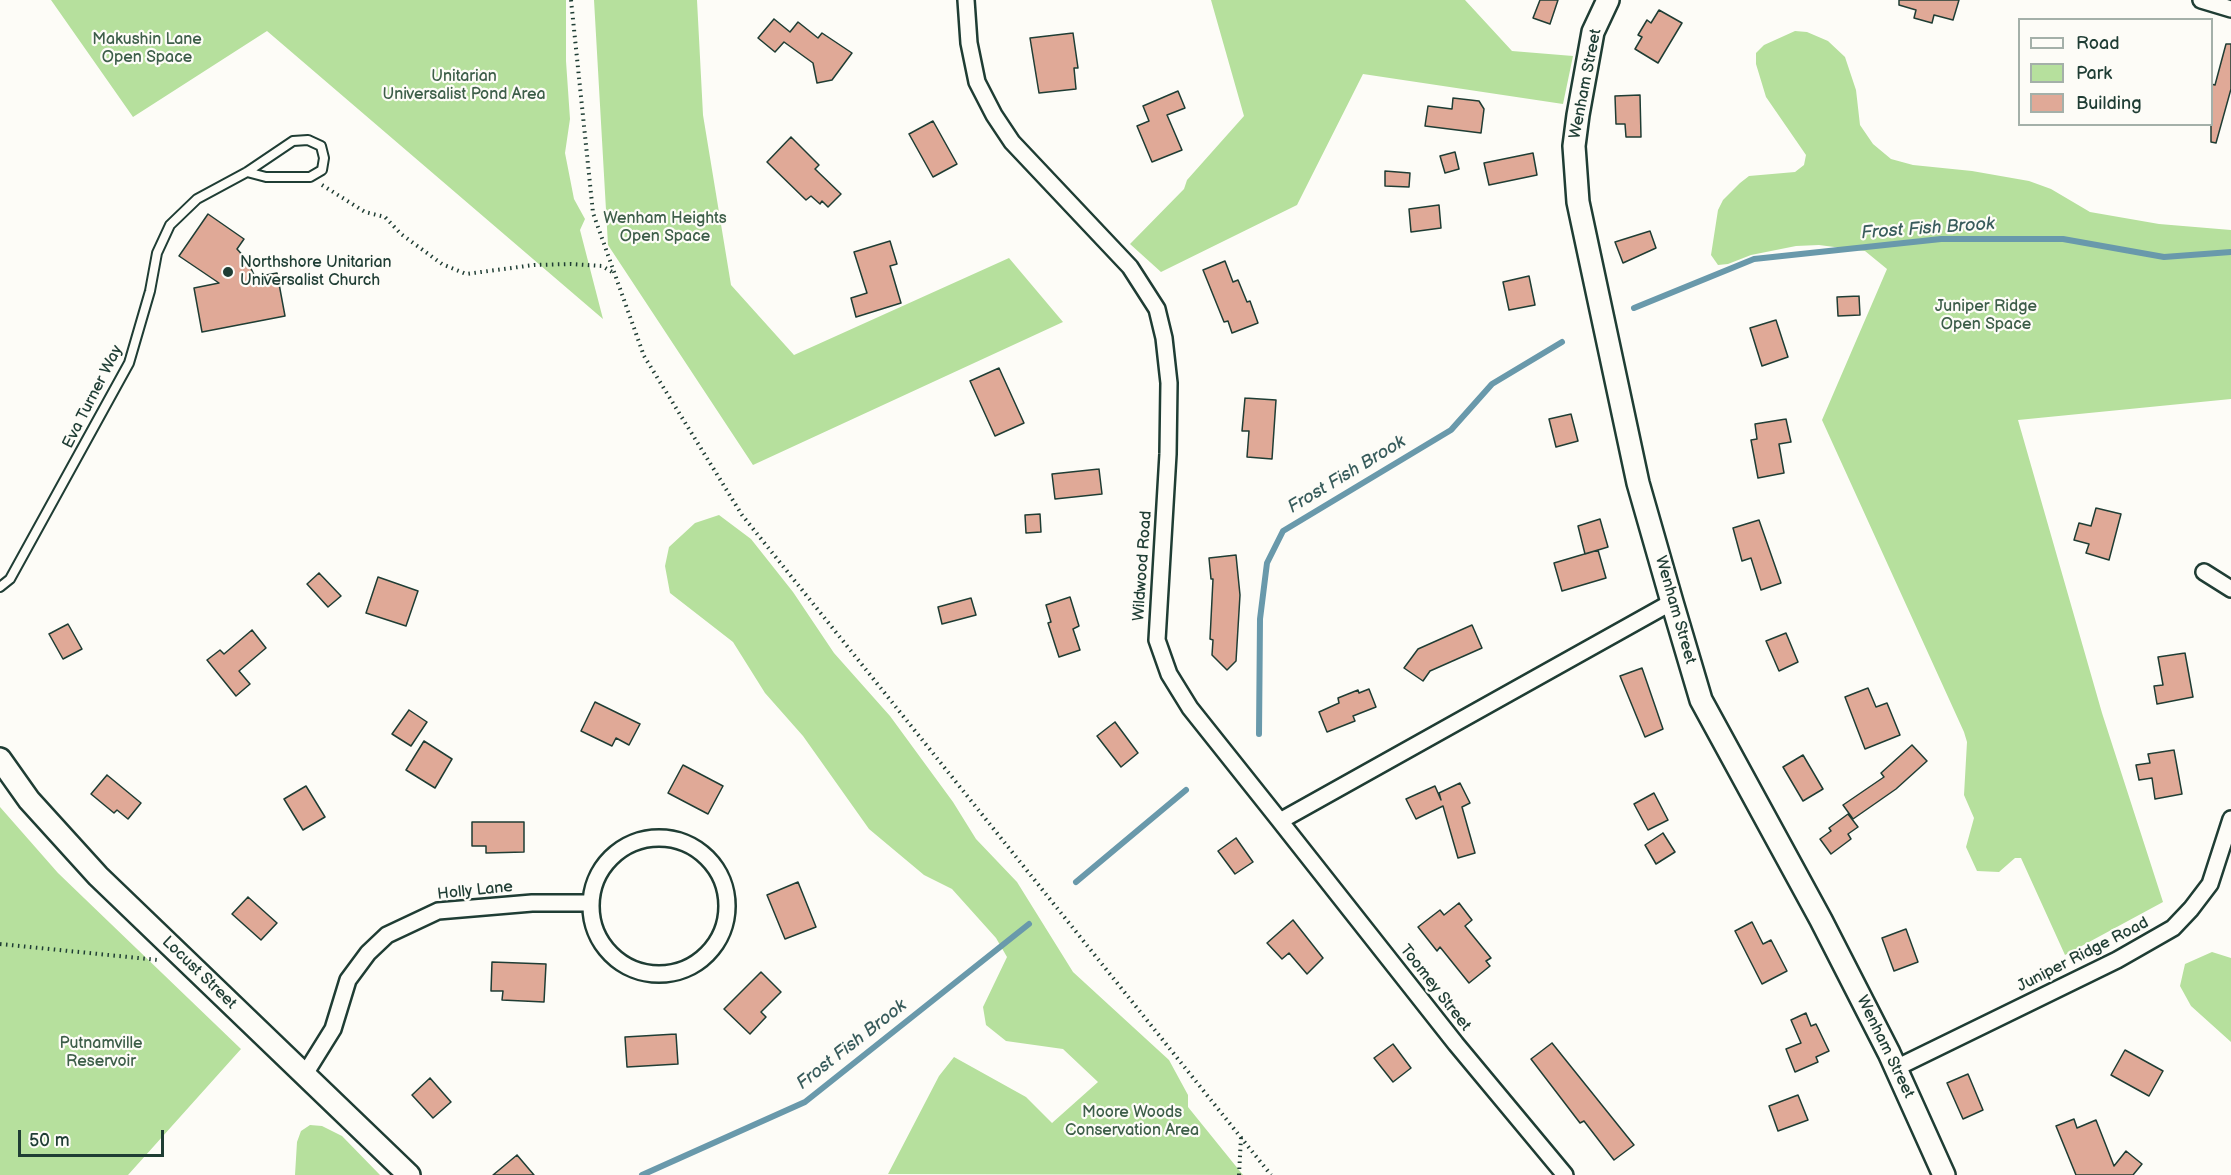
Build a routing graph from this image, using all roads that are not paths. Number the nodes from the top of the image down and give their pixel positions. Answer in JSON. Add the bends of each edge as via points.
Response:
{"nodes":[{"id":1,"x":966,"y":0,"type":"edge"},
{"id":2,"x":1608,"y":0,"type":"edge"},
{"id":3,"x":2201,"y":0,"type":"edge"},
{"id":4,"x":2231,"y":9,"type":"edge"},
{"id":5,"x":247,"y":172,"type":"junction"},
{"id":6,"x":2204,"y":572,"type":"dead end"},
{"id":7,"x":0,"y":587,"type":"edge"},
{"id":8,"x":2231,"y":589,"type":"edge"},
{"id":9,"x":1672,"y":603,"type":"junction"},
{"id":10,"x":0,"y":759,"type":"edge"},
{"id":11,"x":2231,"y":819,"type":"edge"},
{"id":12,"x":1280,"y":821,"type":"junction"},
{"id":13,"x":591,"y":903,"type":"junction"},
{"id":14,"x":1896,"y":1068,"type":"junction"},
{"id":15,"x":304,"y":1074,"type":"junction"},
{"id":16,"x":409,"y":1175,"type":"edge"},
{"id":17,"x":1565,"y":1175,"type":"edge"},
{"id":18,"x":1944,"y":1175,"type":"edge"}],
"edges":[{"from":1,"to":12,"type":"street","name":"Wildwood Road","via":[[977,82],[994,116],[1012,142],[1130,267],[1157,309],[1164,338],[1168,406],[1157,640],[1169,674],[1190,708]]},
{"from":2,"to":9,"type":"main road","name":"Wenham Street","via":[[1593,32],[1578,115],[1574,146],[1578,202],[1638,483]]},
{"from":3,"to":4,"type":"street"},
{"from":5,"to":5,"type":"lane","name":"Eva Turner Way","via":[[293,141],[308,140],[321,146],[322,170],[310,177],[266,177]]},
{"from":5,"to":7,"type":"lane","name":"Eva Turner Way","via":[[197,199],[170,225],[157,253],[129,363],[10,579]]},
{"from":6,"to":8,"type":"street"},
{"from":9,"to":12,"type":"street"},
{"from":9,"to":14,"type":"main road","name":"Wenham Street","via":[[1701,700],[1821,920]]},
{"from":10,"to":15,"type":"main road","name":"Locust Street","via":[[67,844]]},
{"from":11,"to":14,"type":"street","name":"Juniper Ridge Road","via":[[2210,884],[2173,928],[2117,960]]},
{"from":12,"to":17,"type":"street","name":"Toomey Street"},
{"from":13,"to":13,"type":"street","via":[[597,931],[612,955],[628,967],[666,974],[702,959],[715,945],[728,905],[723,882],[712,862],[694,847],[672,839],[649,838],[627,846],[609,860],[596,880]]},
{"from":13,"to":15,"type":"street","name":"Holly Lane","via":[[532,903],[438,911],[387,935],[348,980],[333,1029]]},
{"from":14,"to":18,"type":"main road","name":"Wenham Street"},
{"from":15,"to":16,"type":"main road","name":"Locust Street"}]}
